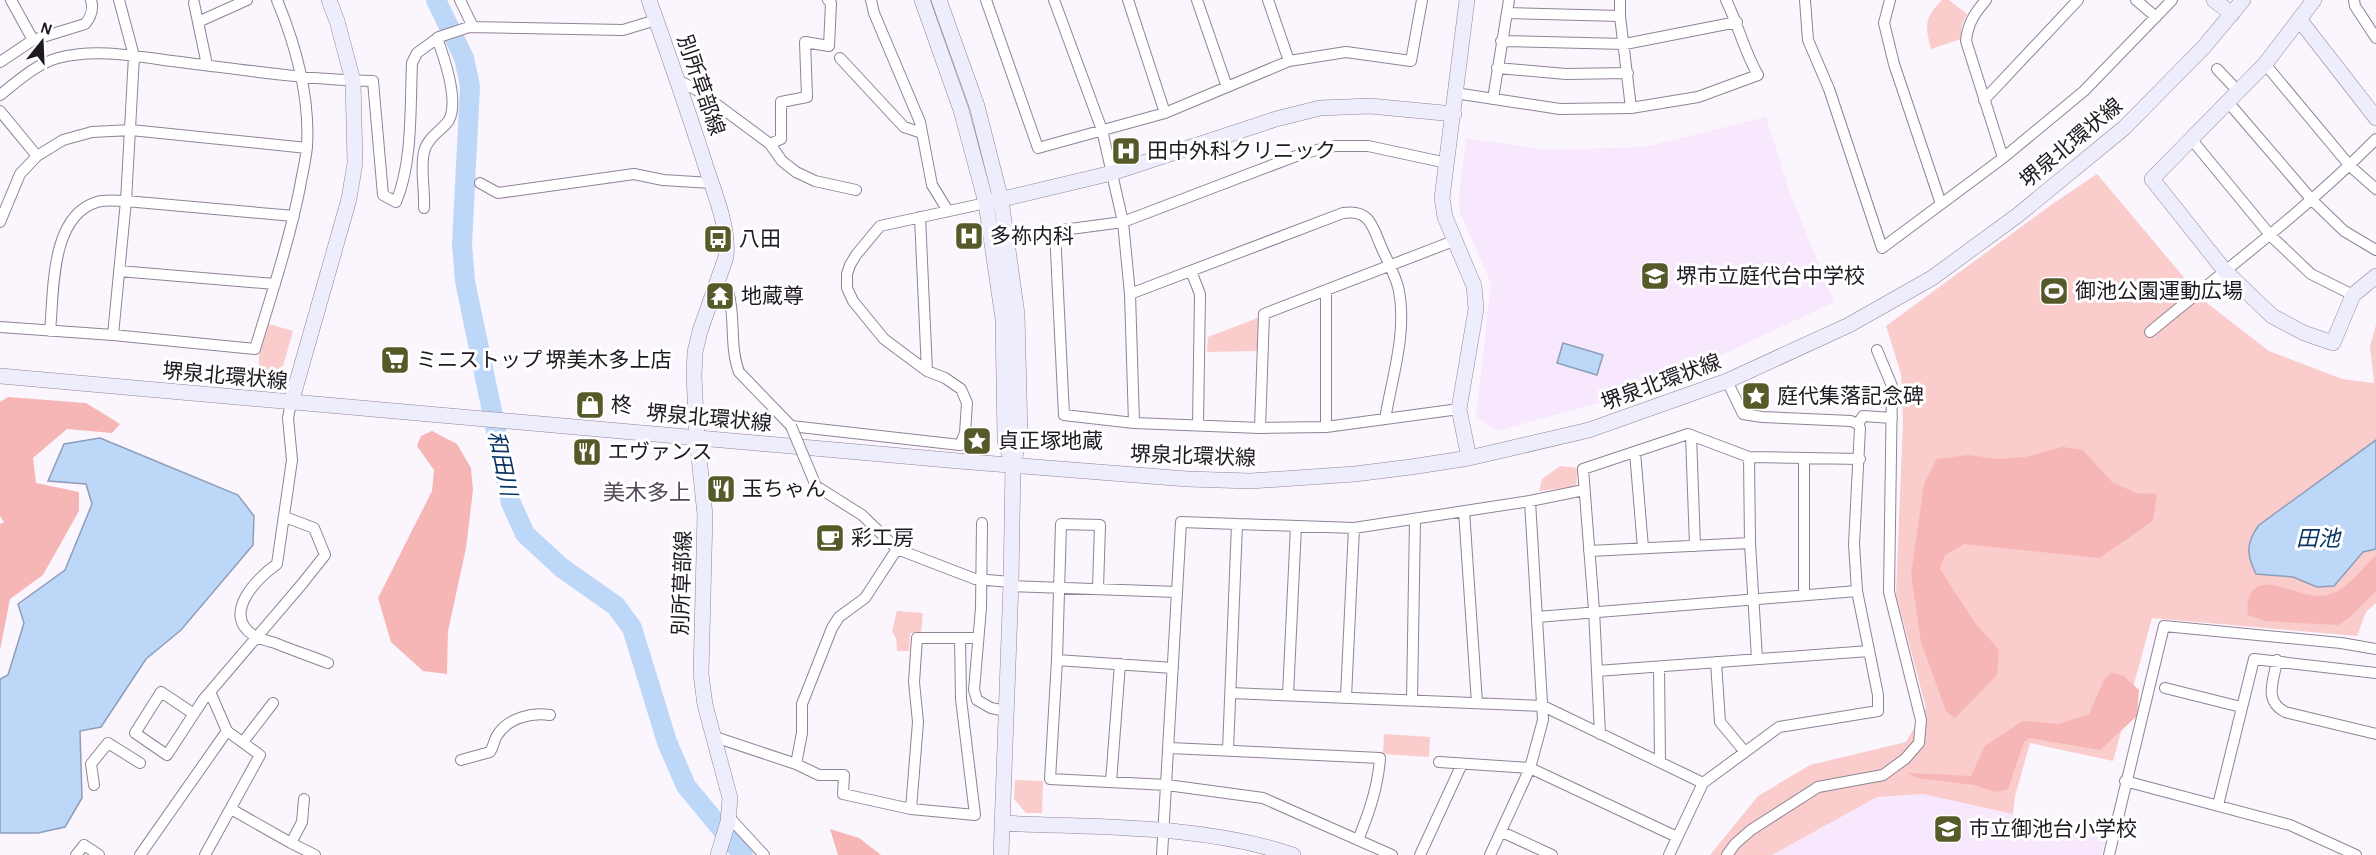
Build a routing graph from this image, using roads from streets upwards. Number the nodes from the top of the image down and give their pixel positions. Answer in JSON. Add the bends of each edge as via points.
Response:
{"nodes":[{"id":1,"x":11,"y":0,"type":"edge"},
{"id":2,"x":91,"y":0,"type":"edge"},
{"id":3,"x":119,"y":0,"type":"edge"},
{"id":4,"x":247,"y":0,"type":"edge"},
{"id":5,"x":278,"y":0,"type":"edge"},
{"id":6,"x":329,"y":0,"type":"edge"},
{"id":7,"x":459,"y":0,"type":"edge"},
{"id":8,"x":649,"y":0,"type":"edge"},
{"id":9,"x":828,"y":0,"type":"edge"},
{"id":10,"x":871,"y":0,"type":"edge"},
{"id":11,"x":922,"y":0,"type":"edge"},
{"id":12,"x":939,"y":0,"type":"edge"},
{"id":13,"x":986,"y":0,"type":"edge"},
{"id":14,"x":1054,"y":0,"type":"edge"},
{"id":15,"x":1128,"y":0,"type":"edge"},
{"id":16,"x":1197,"y":0,"type":"edge"},
{"id":17,"x":1281,"y":0,"type":"edge"},
{"id":18,"x":1422,"y":0,"type":"edge"},
{"id":19,"x":1467,"y":0,"type":"edge"},
{"id":20,"x":1509,"y":0,"type":"edge"},
{"id":21,"x":1620,"y":0,"type":"edge"},
{"id":22,"x":1726,"y":0,"type":"edge"},
{"id":23,"x":1805,"y":0,"type":"edge"},
{"id":24,"x":1890,"y":0,"type":"edge"},
{"id":25,"x":1986,"y":0,"type":"edge"},
{"id":26,"x":2078,"y":0,"type":"edge"},
{"id":27,"x":2136,"y":0,"type":"edge"},
{"id":28,"x":2172,"y":0,"type":"edge"},
{"id":29,"x":2214,"y":0,"type":"edge"},
{"id":30,"x":2243,"y":0,"type":"edge"},
{"id":31,"x":2314,"y":0,"type":"edge"},
{"id":32,"x":2354,"y":0,"type":"edge"},
{"id":33,"x":194,"y":3,"type":"dead end"},
{"id":34,"x":1269,"y":3,"type":"edge"},
{"id":35,"x":1508,"y":13,"type":"junction"},
{"id":36,"x":2232,"y":14,"type":"junction"},
{"id":37,"x":1620,"y":16,"type":"junction"},
{"id":38,"x":2156,"y":17,"type":"junction"},
{"id":39,"x":2299,"y":19,"type":"junction"},
{"id":40,"x":656,"y":20,"type":"junction"},
{"id":41,"x":198,"y":21,"type":"junction"},
{"id":42,"x":1737,"y":22,"type":"junction"},
{"id":43,"x":471,"y":27,"type":"junction"},
{"id":44,"x":438,"y":38,"type":"junction"},
{"id":45,"x":2376,"y":38,"type":"edge"},
{"id":46,"x":33,"y":40,"type":"junction"},
{"id":47,"x":1501,"y":41,"type":"junction"},
{"id":48,"x":1625,"y":44,"type":"junction"},
{"id":49,"x":134,"y":56,"type":"junction"},
{"id":50,"x":840,"y":58,"type":"dead end"},
{"id":51,"x":1288,"y":61,"type":"junction"},
{"id":52,"x":0,"y":62,"type":"edge"},
{"id":53,"x":2265,"y":64,"type":"junction"},
{"id":54,"x":207,"y":65,"type":"junction"},
{"id":55,"x":1497,"y":68,"type":"junction"},
{"id":56,"x":2217,"y":69,"type":"dead end"},
{"id":57,"x":1628,"y":73,"type":"junction"},
{"id":58,"x":302,"y":76,"type":"junction"},
{"id":59,"x":678,"y":80,"type":"junction"},
{"id":60,"x":353,"y":81,"type":"junction"},
{"id":61,"x":1227,"y":87,"type":"junction"},
{"id":62,"x":1455,"y":93,"type":"junction"},
{"id":63,"x":0,"y":95,"type":"edge"},
{"id":64,"x":2233,"y":96,"type":"junction"},
{"id":65,"x":1493,"y":99,"type":"junction"},
{"id":66,"x":1984,"y":100,"type":"junction"},
{"id":67,"x":1631,"y":108,"type":"junction"},
{"id":68,"x":0,"y":111,"type":"edge"},
{"id":69,"x":1165,"y":113,"type":"junction"},
{"id":70,"x":1454,"y":114,"type":"junction"},
{"id":71,"x":2376,"y":118,"type":"edge"},
{"id":72,"x":131,"y":130,"type":"junction"},
{"id":73,"x":1102,"y":130,"type":"junction"},
{"id":74,"x":922,"y":133,"type":"junction"},
{"id":75,"x":2376,"y":139,"type":"edge"},
{"id":76,"x":2192,"y":140,"type":"junction"},
{"id":77,"x":770,"y":144,"type":"junction"},
{"id":78,"x":307,"y":148,"type":"junction"},
{"id":79,"x":38,"y":156,"type":"junction"},
{"id":80,"x":2003,"y":158,"type":"junction"},
{"id":81,"x":1447,"y":163,"type":"junction"},
{"id":82,"x":2350,"y":166,"type":"junction"},
{"id":83,"x":1112,"y":173,"type":"junction"},
{"id":84,"x":480,"y":183,"type":"dead end"},
{"id":85,"x":711,"y":183,"type":"junction"},
{"id":86,"x":2376,"y":189,"type":"edge"},
{"id":87,"x":856,"y":190,"type":"dead end"},
{"id":88,"x":2312,"y":200,"type":"junction"},
{"id":89,"x":126,"y":201,"type":"junction"},
{"id":90,"x":993,"y":201,"type":"junction"},
{"id":91,"x":1941,"y":204,"type":"junction"},
{"id":92,"x":424,"y":208,"type":"dead end"},
{"id":93,"x":948,"y":211,"type":"junction"},
{"id":94,"x":294,"y":216,"type":"junction"},
{"id":95,"x":920,"y":217,"type":"junction"},
{"id":96,"x":0,"y":222,"type":"edge"},
{"id":97,"x":1123,"y":222,"type":"junction"},
{"id":98,"x":2271,"y":236,"type":"junction"},
{"id":99,"x":1456,"y":240,"type":"junction"},
{"id":100,"x":2376,"y":250,"type":"edge"},
{"id":101,"x":1390,"y":266,"type":"junction"},
{"id":102,"x":119,"y":271,"type":"junction"},
{"id":103,"x":1191,"y":271,"type":"junction"},
{"id":104,"x":2225,"y":271,"type":"junction"},
{"id":105,"x":2376,"y":276,"type":"edge"},
{"id":106,"x":275,"y":284,"type":"junction"},
{"id":107,"x":717,"y":284,"type":"junction"},
{"id":108,"x":1326,"y":290,"type":"junction"},
{"id":109,"x":1130,"y":294,"type":"junction"},
{"id":110,"x":2353,"y":295,"type":"junction"},
{"id":111,"x":0,"y":327,"type":"edge"},
{"id":112,"x":50,"y":331,"type":"junction"},
{"id":113,"x":2150,"y":332,"type":"dead end"},
{"id":114,"x":113,"y":335,"type":"junction"},
{"id":115,"x":1877,"y":350,"type":"dead end"},
{"id":116,"x":927,"y":371,"type":"junction"},
{"id":117,"x":0,"y":376,"type":"edge"},
{"id":118,"x":1727,"y":381,"type":"junction"},
{"id":119,"x":291,"y":403,"type":"junction"},
{"id":120,"x":1459,"y":409,"type":"junction"},
{"id":121,"x":1385,"y":418,"type":"junction"},
{"id":122,"x":1892,"y":418,"type":"junction"},
{"id":123,"x":1134,"y":423,"type":"junction"},
{"id":124,"x":1858,"y":423,"type":"junction"},
{"id":125,"x":1198,"y":424,"type":"junction"},
{"id":126,"x":791,"y":426,"type":"junction"},
{"id":127,"x":1326,"y":427,"type":"junction"},
{"id":128,"x":1260,"y":428,"type":"junction"},
{"id":129,"x":1691,"y":435,"type":"junction"},
{"id":130,"x":697,"y":438,"type":"junction"},
{"id":131,"x":1635,"y":452,"type":"junction"},
{"id":132,"x":1749,"y":457,"type":"junction"},
{"id":133,"x":1469,"y":458,"type":"junction"},
{"id":134,"x":1804,"y":458,"type":"junction"},
{"id":135,"x":1860,"y":459,"type":"junction"},
{"id":136,"x":1013,"y":465,"type":"junction"},
{"id":137,"x":1584,"y":490,"type":"junction"},
{"id":138,"x":1530,"y":501,"type":"junction"},
{"id":139,"x":1464,"y":511,"type":"junction"},
{"id":140,"x":285,"y":517,"type":"junction"},
{"id":141,"x":1415,"y":519,"type":"junction"},
{"id":142,"x":982,"y":523,"type":"dead end"},
{"id":143,"x":1237,"y":524,"type":"junction"},
{"id":144,"x":1296,"y":526,"type":"junction"},
{"id":145,"x":1354,"y":528,"type":"junction"},
{"id":146,"x":1750,"y":543,"type":"junction"},
{"id":147,"x":1695,"y":546,"type":"junction"},
{"id":148,"x":1643,"y":548,"type":"junction"},
{"id":149,"x":897,"y":549,"type":"junction"},
{"id":150,"x":1589,"y":551,"type":"junction"},
{"id":151,"x":981,"y":580,"type":"junction"},
{"id":152,"x":1011,"y":584,"type":"junction"},
{"id":153,"x":1098,"y":588,"type":"junction"},
{"id":154,"x":1059,"y":589,"type":"junction"},
{"id":155,"x":1177,"y":591,"type":"junction"},
{"id":156,"x":1857,"y":591,"type":"junction"},
{"id":157,"x":1804,"y":595,"type":"junction"},
{"id":158,"x":1753,"y":599,"type":"junction"},
{"id":159,"x":1594,"y":610,"type":"junction"},
{"id":160,"x":1537,"y":617,"type":"junction"},
{"id":161,"x":257,"y":637,"type":"junction"},
{"id":162,"x":960,"y":638,"type":"junction"},
{"id":163,"x":978,"y":638,"type":"junction"},
{"id":164,"x":2376,"y":649,"type":"edge"},
{"id":165,"x":1869,"y":651,"type":"junction"},
{"id":166,"x":1757,"y":659,"type":"junction"},
{"id":167,"x":2376,"y":659,"type":"edge"},
{"id":168,"x":1058,"y":660,"type":"junction"},
{"id":169,"x":2277,"y":660,"type":"junction"},
{"id":170,"x":1716,"y":662,"type":"junction"},
{"id":171,"x":328,"y":663,"type":"dead end"},
{"id":172,"x":1120,"y":664,"type":"junction"},
{"id":173,"x":1659,"y":667,"type":"junction"},
{"id":174,"x":1173,"y":668,"type":"junction"},
{"id":175,"x":1597,"y":671,"type":"junction"},
{"id":176,"x":2374,"y":673,"type":"edge"},
{"id":177,"x":2164,"y":688,"type":"dead end"},
{"id":178,"x":210,"y":692,"type":"junction"},
{"id":179,"x":1231,"y":693,"type":"junction"},
{"id":180,"x":1288,"y":695,"type":"junction"},
{"id":181,"x":1346,"y":697,"type":"junction"},
{"id":182,"x":1412,"y":700,"type":"junction"},
{"id":183,"x":273,"y":703,"type":"dead end"},
{"id":184,"x":1477,"y":704,"type":"junction"},
{"id":185,"x":1543,"y":706,"type":"junction"},
{"id":186,"x":2241,"y":707,"type":"junction"},
{"id":187,"x":1005,"y":711,"type":"junction"},
{"id":188,"x":194,"y":714,"type":"junction"},
{"id":189,"x":550,"y":715,"type":"dead end"},
{"id":190,"x":227,"y":731,"type":"junction"},
{"id":191,"x":1600,"y":734,"type":"junction"},
{"id":192,"x":2376,"y":734,"type":"edge"},
{"id":193,"x":712,"y":736,"type":"junction"},
{"id":194,"x":243,"y":742,"type":"junction"},
{"id":195,"x":1170,"y":748,"type":"junction"},
{"id":196,"x":1228,"y":750,"type":"junction"},
{"id":197,"x":1745,"y":752,"type":"junction"},
{"id":198,"x":461,"y":760,"type":"dead end"},
{"id":199,"x":1439,"y":762,"type":"dead end"},
{"id":200,"x":1660,"y":762,"type":"junction"},
{"id":201,"x":140,"y":763,"type":"dead end"},
{"id":202,"x":796,"y":764,"type":"junction"},
{"id":203,"x":1462,"y":764,"type":"junction"},
{"id":204,"x":1530,"y":768,"type":"junction"},
{"id":205,"x":2125,"y":781,"type":"junction"},
{"id":206,"x":1111,"y":782,"type":"junction"},
{"id":207,"x":1703,"y":783,"type":"junction"},
{"id":208,"x":94,"y":785,"type":"dead end"},
{"id":209,"x":1167,"y":785,"type":"junction"},
{"id":210,"x":304,"y":799,"type":"dead end"},
{"id":211,"x":2217,"y":805,"type":"junction"},
{"id":212,"x":231,"y":809,"type":"junction"},
{"id":213,"x":911,"y":809,"type":"junction"},
{"id":214,"x":729,"y":819,"type":"junction"},
{"id":215,"x":1002,"y":823,"type":"junction"},
{"id":216,"x":1165,"y":831,"type":"junction"},
{"id":217,"x":1502,"y":832,"type":"junction"},
{"id":218,"x":1677,"y":837,"type":"junction"},
{"id":219,"x":1358,"y":840,"type":"junction"},
{"id":220,"x":291,"y":843,"type":"junction"},
{"id":221,"x":718,"y":854,"type":"edge"},
{"id":222,"x":76,"y":855,"type":"edge"},
{"id":223,"x":99,"y":855,"type":"edge"},
{"id":224,"x":140,"y":855,"type":"edge"},
{"id":225,"x":205,"y":855,"type":"edge"},
{"id":226,"x":315,"y":855,"type":"edge"},
{"id":227,"x":764,"y":855,"type":"edge"},
{"id":228,"x":1001,"y":855,"type":"edge"},
{"id":229,"x":1162,"y":855,"type":"edge"},
{"id":230,"x":1293,"y":855,"type":"edge"},
{"id":231,"x":1392,"y":855,"type":"edge"},
{"id":232,"x":1420,"y":855,"type":"edge"},
{"id":233,"x":1490,"y":855,"type":"edge"},
{"id":234,"x":1552,"y":855,"type":"edge"},
{"id":235,"x":1669,"y":855,"type":"edge"},
{"id":236,"x":1726,"y":855,"type":"edge"},
{"id":237,"x":2109,"y":855,"type":"edge"},
{"id":238,"x":2356,"y":855,"type":"edge"}],
"edges":[{"from":1,"to":46,"type":"street"},
{"from":2,"to":46,"type":"street","via":[[93,7],[85,24]]},
{"from":3,"to":49,"type":"street"},
{"from":4,"to":41,"type":"street"},
{"from":5,"to":58,"type":"street"},
{"from":6,"to":60,"type":"street"},
{"from":7,"to":43,"type":"street"},
{"from":8,"to":40,"type":"street","name":"別所草部線"},
{"from":9,"to":77,"type":"street","via":[[829,46],[805,42],[807,97],[781,102],[781,139]]},
{"from":10,"to":74,"type":"street"},
{"from":11,"to":90,"type":"street"},
{"from":12,"to":90,"type":"street","via":[[977,106]]},
{"from":13,"to":73,"type":"street","via":[[1038,148]]},
{"from":14,"to":73,"type":"street"},
{"from":15,"to":69,"type":"street"},
{"from":16,"to":61,"type":"street"},
{"from":17,"to":34,"type":"street"},
{"from":18,"to":51,"type":"street","via":[[1411,61],[1346,52]]},
{"from":19,"to":62,"type":"street"},
{"from":20,"to":35,"type":"street"},
{"from":21,"to":37,"type":"street"},
{"from":22,"to":42,"type":"street"},
{"from":23,"to":91,"type":"street","via":[[1808,40],[1882,248]]},
{"from":24,"to":91,"type":"street","via":[[1884,23],[1894,64]]},
{"from":25,"to":66,"type":"street","via":[[1973,15],[1966,41]]},
{"from":26,"to":66,"type":"street"},
{"from":27,"to":38,"type":"street"},
{"from":28,"to":38,"type":"street"},
{"from":29,"to":36,"type":"street"},
{"from":30,"to":36,"type":"street","name":"堺泉北環状線"},
{"from":31,"to":39,"type":"street"},
{"from":32,"to":45,"type":"street"},
{"from":33,"to":41,"type":"street"},
{"from":34,"to":51,"type":"street"},
{"from":35,"to":37,"type":"street"},
{"from":35,"to":47,"type":"street"},
{"from":36,"to":118,"type":"street","name":"堺泉北環状線","via":[[2124,128],[2018,215],[1932,278],[1849,325]]},
{"from":37,"to":48,"type":"street"},
{"from":38,"to":80,"type":"street","via":[[2084,91]]},
{"from":39,"to":53,"type":"street"},
{"from":39,"to":71,"type":"street"},
{"from":40,"to":43,"type":"street","via":[[624,30]]},
{"from":40,"to":59,"type":"street","name":"別所草部線"},
{"from":41,"to":54,"type":"street"},
{"from":42,"to":48,"type":"street"},
{"from":42,"to":67,"type":"street","via":[[1748,58],[1758,75],[1698,97]]},
{"from":43,"to":44,"type":"street"},
{"from":44,"to":60,"type":"street","via":[[417,53],[412,63],[407,155],[396,202],[383,195],[374,81]]},
{"from":44,"to":92,"type":"street","via":[[451,85],[451,105],[449,121],[430,139],[424,151]]},
{"from":46,"to":52,"type":"street"},
{"from":47,"to":48,"type":"street"},
{"from":47,"to":55,"type":"street"},
{"from":48,"to":57,"type":"street"},
{"from":49,"to":54,"type":"street"},
{"from":49,"to":63,"type":"street","via":[[85,53],[56,59],[35,68]]},
{"from":49,"to":72,"type":"street"},
{"from":50,"to":74,"type":"street","via":[[904,127]]},
{"from":51,"to":61,"type":"street"},
{"from":53,"to":64,"type":"street"},
{"from":53,"to":82,"type":"street"},
{"from":54,"to":58,"type":"street"},
{"from":55,"to":57,"type":"street","via":[[1566,74]]},
{"from":55,"to":65,"type":"street"},
{"from":56,"to":64,"type":"street"},
{"from":57,"to":67,"type":"street"},
{"from":58,"to":60,"type":"street"},
{"from":58,"to":78,"type":"street"},
{"from":59,"to":77,"type":"street"},
{"from":59,"to":85,"type":"street","name":"別所草部線"},
{"from":60,"to":119,"type":"street","via":[[355,163],[349,199]]},
{"from":61,"to":69,"type":"street"},
{"from":62,"to":65,"type":"street"},
{"from":62,"to":70,"type":"street"},
{"from":64,"to":76,"type":"street"},
{"from":64,"to":88,"type":"street"},
{"from":65,"to":67,"type":"street","via":[[1560,109]]},
{"from":66,"to":80,"type":"street"},
{"from":68,"to":79,"type":"street"},
{"from":69,"to":73,"type":"street"},
{"from":70,"to":81,"type":"street"},
{"from":70,"to":83,"type":"street","via":[[1370,106],[1320,108]]},
{"from":72,"to":78,"type":"street"},
{"from":72,"to":79,"type":"street","via":[[92,132],[63,140]]},
{"from":72,"to":89,"type":"street"},
{"from":73,"to":83,"type":"street"},
{"from":74,"to":93,"type":"street","via":[[932,185]]},
{"from":75,"to":82,"type":"street"},
{"from":76,"to":98,"type":"street"},
{"from":76,"to":104,"type":"street","via":[[2152,179]]},
{"from":77,"to":87,"type":"street","via":[[796,172],[815,181]]},
{"from":78,"to":94,"type":"street"},
{"from":79,"to":96,"type":"street","via":[[20,174]]},
{"from":80,"to":91,"type":"street"},
{"from":81,"to":97,"type":"street","via":[[1368,146],[1335,146],[1304,153]]},
{"from":81,"to":99,"type":"street","via":[[1442,198],[1445,217]]},
{"from":82,"to":86,"type":"street"},
{"from":82,"to":88,"type":"street"},
{"from":83,"to":90,"type":"street"},
{"from":83,"to":97,"type":"street"},
{"from":84,"to":85,"type":"street","via":[[498,193],[634,174]]},
{"from":85,"to":107,"type":"street","name":"別所草部線","via":[[727,248]]},
{"from":88,"to":98,"type":"street"},
{"from":88,"to":100,"type":"street","via":[[2344,231]]},
{"from":89,"to":94,"type":"street"},
{"from":89,"to":102,"type":"street"},
{"from":89,"to":112,"type":"street","via":[[98,201],[69,224],[60,240]]},
{"from":90,"to":93,"type":"street"},
{"from":90,"to":136,"type":"street","via":[[1017,314],[1020,435]]},
{"from":93,"to":95,"type":"street"},
{"from":94,"to":106,"type":"street"},
{"from":95,"to":116,"type":"street"},
{"from":95,"to":116,"type":"street","via":[[880,226],[850,265],[847,283],[853,301],[884,339]]},
{"from":97,"to":109,"type":"street"},
{"from":97,"to":123,"type":"street","via":[[1054,231],[1064,415]]},
{"from":98,"to":104,"type":"street"},
{"from":98,"to":110,"type":"street","via":[[2311,274]]},
{"from":99,"to":101,"type":"street"},
{"from":99,"to":120,"type":"street","via":[[1474,286],[1476,309]]},
{"from":101,"to":103,"type":"street","via":[[1373,225],[1355,211]]},
{"from":101,"to":108,"type":"street"},
{"from":101,"to":121,"type":"street","via":[[1399,290],[1401,331]]},
{"from":102,"to":106,"type":"street"},
{"from":102,"to":114,"type":"street"},
{"from":103,"to":109,"type":"street"},
{"from":103,"to":125,"type":"street","via":[[1200,294]]},
{"from":104,"to":110,"type":"street","via":[[2272,316],[2332,343]]},
{"from":104,"to":113,"type":"street"},
{"from":105,"to":110,"type":"street"},
{"from":106,"to":114,"type":"street","via":[[255,350]]},
{"from":107,"to":126,"type":"street","via":[[728,291],[739,372]]},
{"from":107,"to":130,"type":"street","name":"別所草部線","via":[[695,352]]},
{"from":108,"to":127,"type":"street"},
{"from":108,"to":128,"type":"street","via":[[1264,314]]},
{"from":109,"to":123,"type":"street"},
{"from":111,"to":112,"type":"street"},
{"from":112,"to":114,"type":"street"},
{"from":115,"to":122,"type":"street","via":[[1892,386]]},
{"from":116,"to":126,"type":"street","via":[[961,389],[967,403],[960,445]]},
{"from":117,"to":119,"type":"street","name":"堺泉北環状線"},
{"from":118,"to":124,"type":"street","via":[[1743,414]]},
{"from":118,"to":133,"type":"street","name":"堺泉北環状線","via":[[1589,430]]},
{"from":119,"to":130,"type":"street","name":"堺泉北環状線"},
{"from":119,"to":140,"type":"street","via":[[288,418],[292,460]]},
{"from":120,"to":121,"type":"street"},
{"from":120,"to":133,"type":"street"},
{"from":121,"to":127,"type":"street"},
{"from":122,"to":124,"type":"street","via":[[1863,416]]},
{"from":122,"to":236,"type":"street","via":[[1889,592],[1921,720],[1919,743],[1883,775],[1818,787],[1751,830]]},
{"from":123,"to":125,"type":"street"},
{"from":124,"to":135,"type":"street"},
{"from":125,"to":128,"type":"street"},
{"from":126,"to":149,"type":"street","bridge":true,"via":[[816,486],[862,515]]},
{"from":127,"to":128,"type":"street"},
{"from":129,"to":131,"type":"street"},
{"from":129,"to":132,"type":"street"},
{"from":129,"to":147,"type":"street"},
{"from":130,"to":136,"type":"street","name":"堺泉北環状線"},
{"from":130,"to":193,"type":"street","name":"別所草部線","via":[[705,515],[701,674]]},
{"from":131,"to":137,"type":"street","via":[[1583,469]]},
{"from":131,"to":148,"type":"street"},
{"from":132,"to":134,"type":"street"},
{"from":132,"to":146,"type":"street"},
{"from":133,"to":136,"type":"street","name":"堺泉北環状線","via":[[1355,474],[1251,481]]},
{"from":134,"to":135,"type":"street"},
{"from":134,"to":157,"type":"street"},
{"from":135,"to":156,"type":"street","via":[[1854,543]]},
{"from":136,"to":152,"type":"street"},
{"from":137,"to":138,"type":"street"},
{"from":137,"to":150,"type":"street"},
{"from":138,"to":139,"type":"street"},
{"from":138,"to":160,"type":"street"},
{"from":139,"to":141,"type":"street"},
{"from":139,"to":184,"type":"street"},
{"from":140,"to":161,"type":"street","via":[[277,564],[261,575],[241,608],[242,622]]},
{"from":140,"to":161,"type":"street","via":[[314,528],[325,555]]},
{"from":141,"to":145,"type":"street"},
{"from":141,"to":182,"type":"street"},
{"from":142,"to":151,"type":"street"},
{"from":143,"to":144,"type":"street"},
{"from":143,"to":155,"type":"street","via":[[1181,522]]},
{"from":143,"to":179,"type":"street"},
{"from":144,"to":145,"type":"street"},
{"from":144,"to":180,"type":"street"},
{"from":145,"to":181,"type":"street"},
{"from":146,"to":147,"type":"street"},
{"from":146,"to":158,"type":"street"},
{"from":147,"to":148,"type":"street"},
{"from":148,"to":150,"type":"street"},
{"from":149,"to":151,"type":"street"},
{"from":149,"to":202,"type":"street","via":[[865,598],[839,616],[832,628],[802,705]]},
{"from":150,"to":159,"type":"street"},
{"from":151,"to":152,"type":"street"},
{"from":151,"to":163,"type":"street"},
{"from":152,"to":154,"type":"street"},
{"from":152,"to":187,"type":"street"},
{"from":153,"to":154,"type":"street"},
{"from":153,"to":154,"type":"street","via":[[1100,525],[1061,524]]},
{"from":153,"to":155,"type":"street"},
{"from":154,"to":168,"type":"street"},
{"from":155,"to":174,"type":"street"},
{"from":156,"to":157,"type":"street"},
{"from":156,"to":165,"type":"street"},
{"from":157,"to":158,"type":"street"},
{"from":158,"to":159,"type":"street"},
{"from":158,"to":166,"type":"street"},
{"from":159,"to":160,"type":"street"},
{"from":159,"to":175,"type":"street"},
{"from":160,"to":185,"type":"street"},
{"from":161,"to":171,"type":"street"},
{"from":161,"to":178,"type":"street"},
{"from":162,"to":163,"type":"street"},
{"from":162,"to":213,"type":"street","via":[[916,638],[914,682],[918,722]]},
{"from":162,"to":213,"type":"street","via":[[961,699],[975,815]]},
{"from":163,"to":187,"type":"street","via":[[975,695],[991,708]]},
{"from":164,"to":205,"type":"street","via":[[2164,626]]},
{"from":165,"to":166,"type":"street"},
{"from":165,"to":197,"type":"street","via":[[1878,711],[1779,727]]},
{"from":166,"to":170,"type":"street"},
{"from":167,"to":176,"type":"street"},
{"from":168,"to":172,"type":"street"},
{"from":168,"to":206,"type":"street","via":[[1050,778]]},
{"from":169,"to":176,"type":"street"},
{"from":169,"to":186,"type":"street","via":[[2254,659]]},
{"from":169,"to":192,"type":"street","via":[[2271,699],[2275,707]]},
{"from":170,"to":173,"type":"street"},
{"from":170,"to":197,"type":"street","via":[[1720,722]]},
{"from":172,"to":174,"type":"street"},
{"from":172,"to":206,"type":"street"},
{"from":173,"to":175,"type":"street"},
{"from":173,"to":200,"type":"street"},
{"from":174,"to":195,"type":"street"},
{"from":175,"to":191,"type":"street"},
{"from":177,"to":186,"type":"street"},
{"from":178,"to":188,"type":"street"},
{"from":178,"to":190,"type":"street"},
{"from":179,"to":180,"type":"street"},
{"from":179,"to":196,"type":"street"},
{"from":180,"to":181,"type":"street"},
{"from":181,"to":182,"type":"street"},
{"from":182,"to":184,"type":"street"},
{"from":183,"to":194,"type":"street"},
{"from":184,"to":185,"type":"street"},
{"from":185,"to":191,"type":"street"},
{"from":185,"to":204,"type":"street"},
{"from":186,"to":211,"type":"street"},
{"from":187,"to":215,"type":"street"},
{"from":188,"to":188,"type":"street","via":[[161,692],[135,733],[167,755]]},
{"from":189,"to":198,"type":"street","via":[[510,721],[498,734],[490,752]]},
{"from":190,"to":194,"type":"street"},
{"from":190,"to":224,"type":"street"},
{"from":191,"to":200,"type":"street"},
{"from":193,"to":202,"type":"street"},
{"from":193,"to":214,"type":"street","name":"別所草部線","via":[[730,798]]},
{"from":194,"to":212,"type":"street","via":[[260,755]]},
{"from":195,"to":196,"type":"street"},
{"from":195,"to":209,"type":"street"},
{"from":196,"to":219,"type":"street","via":[[1380,758],[1371,804]]},
{"from":197,"to":207,"type":"street"},
{"from":199,"to":203,"type":"street"},
{"from":200,"to":207,"type":"street"},
{"from":201,"to":208,"type":"street","via":[[108,742],[91,764]]},
{"from":202,"to":213,"type":"street","via":[[819,774],[844,775],[843,794]]},
{"from":203,"to":204,"type":"street"},
{"from":203,"to":232,"type":"street"},
{"from":204,"to":217,"type":"street"},
{"from":204,"to":218,"type":"street"},
{"from":205,"to":211,"type":"street"},
{"from":205,"to":237,"type":"street"},
{"from":206,"to":209,"type":"street"},
{"from":207,"to":218,"type":"street"},
{"from":209,"to":216,"type":"street"},
{"from":209,"to":219,"type":"street","via":[[1263,798]]},
{"from":210,"to":220,"type":"street","via":[[302,822]]},
{"from":211,"to":238,"type":"street","via":[[2290,825]]},
{"from":212,"to":220,"type":"street"},
{"from":212,"to":225,"type":"street"},
{"from":214,"to":221,"type":"street","name":"別所草部線"},
{"from":214,"to":227,"type":"street"},
{"from":215,"to":216,"type":"street"},
{"from":215,"to":228,"type":"street"},
{"from":216,"to":229,"type":"street"},
{"from":216,"to":230,"type":"street","via":[[1254,843]]},
{"from":217,"to":233,"type":"street"},
{"from":217,"to":234,"type":"street"},
{"from":218,"to":235,"type":"street"},
{"from":219,"to":231,"type":"street"},
{"from":220,"to":226,"type":"street"},
{"from":222,"to":223,"type":"street","via":[[84,845]]}]}
